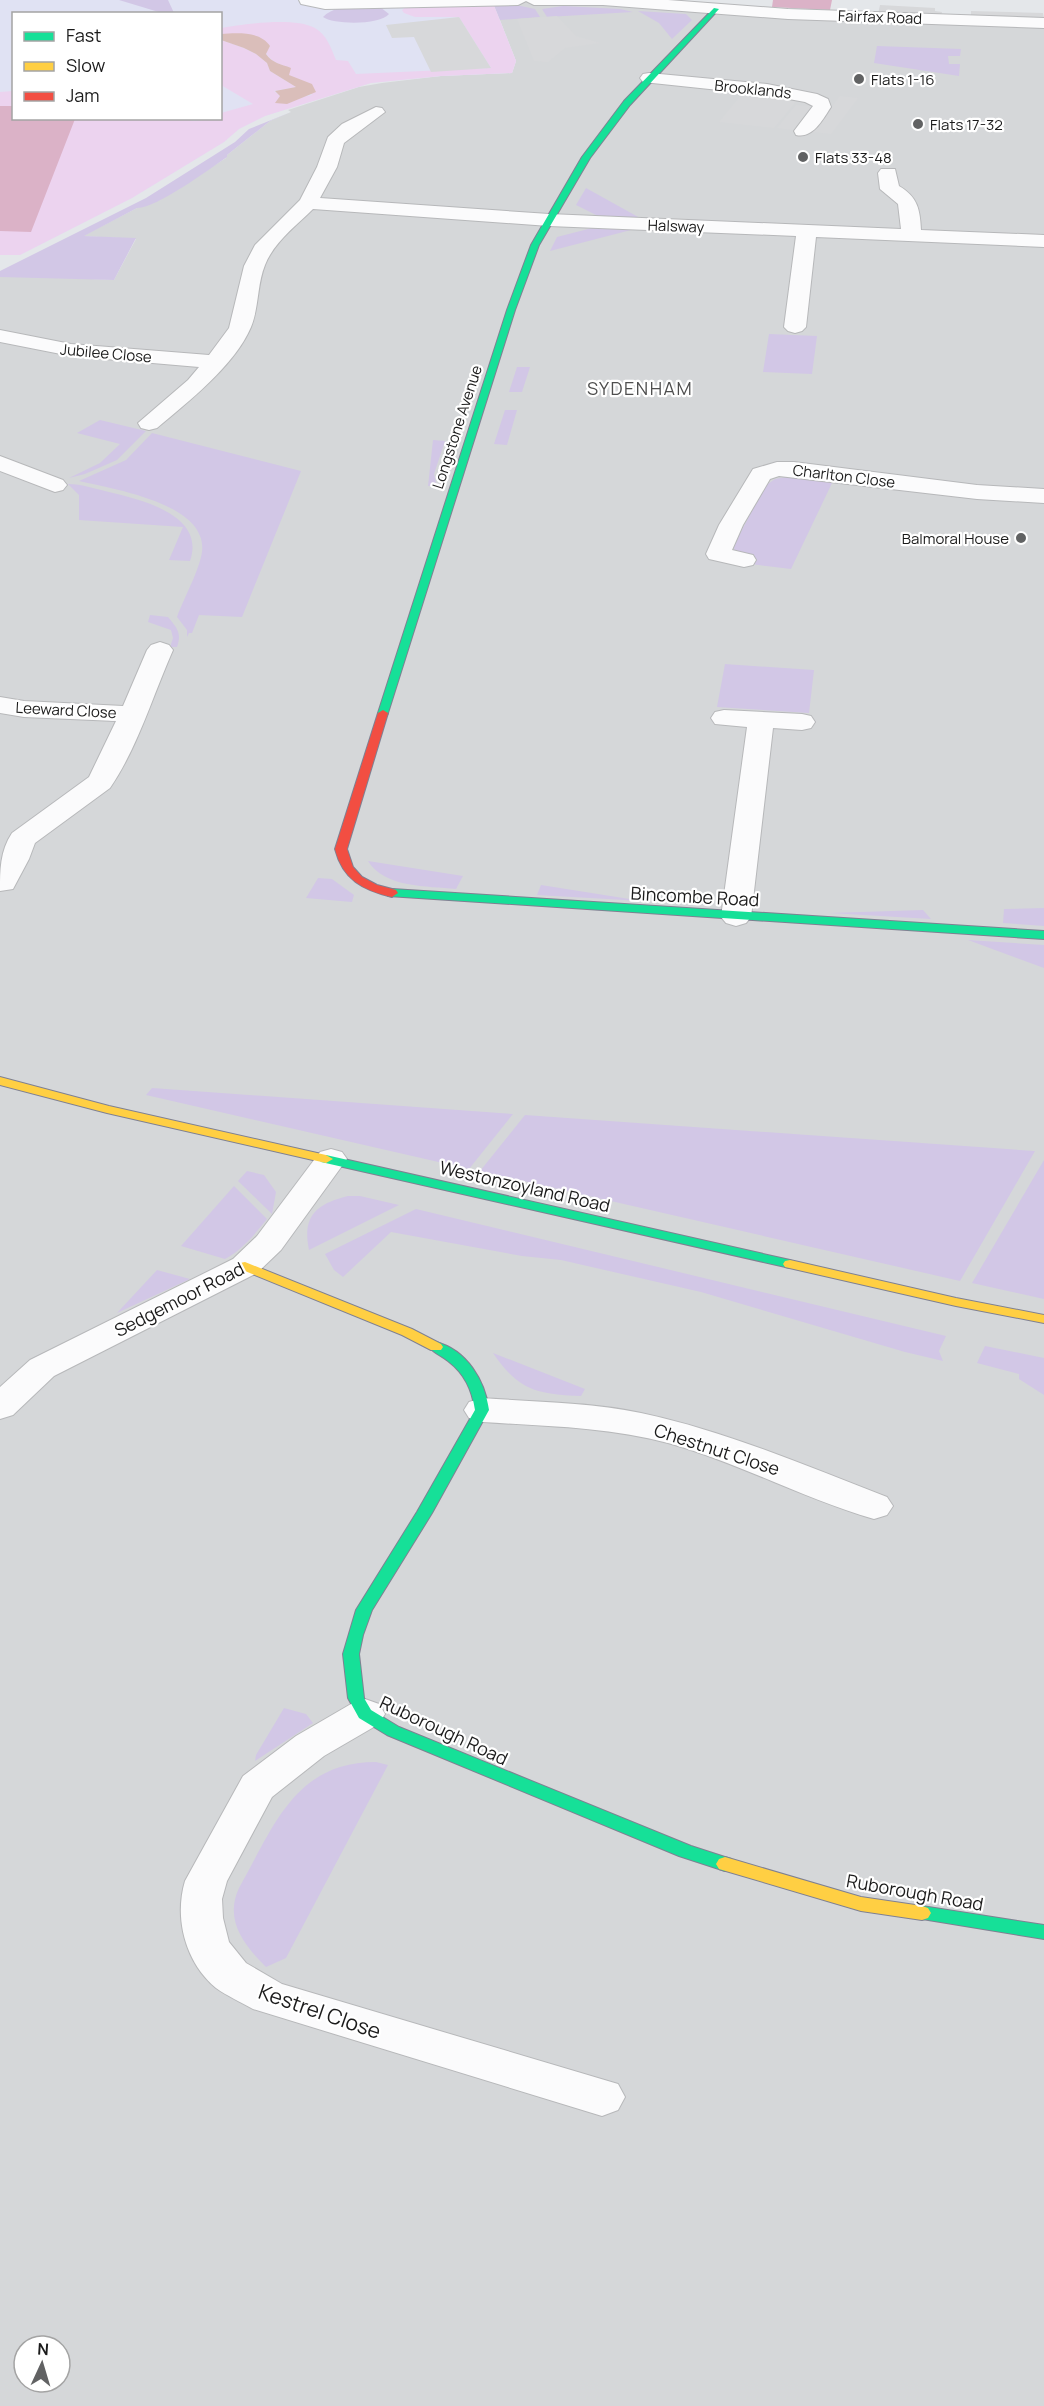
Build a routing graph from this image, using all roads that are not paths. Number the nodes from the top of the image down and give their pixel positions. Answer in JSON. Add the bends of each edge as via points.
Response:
{"nodes":[{"id":1,"x":307,"y":0,"type":"edge"},
{"id":2,"x":519,"y":0,"type":"edge"},
{"id":3,"x":534,"y":0,"type":"edge"},
{"id":4,"x":600,"y":1,"type":"edge"},
{"id":5,"x":716,"y":9,"type":"junction"},
{"id":6,"x":1044,"y":22,"type":"edge"},
{"id":7,"x":649,"y":78,"type":"junction"},
{"id":8,"x":376,"y":111,"type":"dead end"},
{"id":9,"x":803,"y":131,"type":"dead end"},
{"id":10,"x":888,"y":173,"type":"dead end"},
{"id":11,"x":308,"y":203,"type":"junction"},
{"id":12,"x":549,"y":220,"type":"junction"},
{"id":13,"x":807,"y":231,"type":"junction"},
{"id":14,"x":911,"y":235,"type":"junction"},
{"id":15,"x":1044,"y":241,"type":"edge"},
{"id":16,"x":1,"y":325,"type":"edge"},
{"id":17,"x":795,"y":327,"type":"dead end"},
{"id":18,"x":214,"y":362,"type":"junction"},
{"id":19,"x":169,"y":408,"type":"junction"},
{"id":20,"x":196,"y":414,"type":"dead end"},
{"id":21,"x":149,"y":423,"type":"dead end"},
{"id":22,"x":0,"y":463,"type":"edge"},
{"id":23,"x":56,"y":485,"type":"dead end"},
{"id":24,"x":1044,"y":496,"type":"edge"},
{"id":25,"x":744,"y":560,"type":"dead end"},
{"id":26,"x":160,"y":650,"type":"dead end"},
{"id":27,"x":0,"y":705,"type":"edge"},
{"id":28,"x":132,"y":714,"type":"junction"},
{"id":29,"x":723,"y":718,"type":"dead end"},
{"id":30,"x":761,"y":721,"type":"junction"},
{"id":31,"x":802,"y":722,"type":"dead end"},
{"id":32,"x":348,"y":875,"type":"joint"},
{"id":33,"x":3,"y":883,"type":"dead end"},
{"id":34,"x":736,"y":917,"type":"junction"},
{"id":35,"x":1044,"y":935,"type":"edge"},
{"id":36,"x":0,"y":1081,"type":"edge"},
{"id":37,"x":331,"y":1159,"type":"junction"},
{"id":38,"x":244,"y":1266,"type":"junction"},
{"id":39,"x":1044,"y":1319,"type":"edge"},
{"id":40,"x":0,"y":1407,"type":"edge"},
{"id":41,"x":482,"y":1410,"type":"junction"},
{"id":42,"x":874,"y":1506,"type":"dead end"},
{"id":43,"x":365,"y":1714,"type":"junction"},
{"id":44,"x":1044,"y":1932,"type":"edge"},
{"id":45,"x":602,"y":2097,"type":"dead end"}],
"edges":[{"from":1,"to":2,"type":"street","via":[[325,4]]},
{"from":3,"to":4,"type":"street","name":"Fairfax Road"},
{"from":4,"to":5,"type":"street","name":"Fairfax Road"},
{"from":5,"to":6,"type":"street","name":"Fairfax Road"},
{"from":5,"to":7,"type":"street","name":"Longstone Avenue"},
{"from":7,"to":9,"type":"street","name":"Brooklands","via":[[812,97],[822,106]]},
{"from":7,"to":12,"type":"street","name":"Longstone Avenue","via":[[586,157]]},
{"from":8,"to":11,"type":"street","via":[[335,141],[327,167]]},
{"from":10,"to":14,"type":"street","via":[[890,189],[908,200]]},
{"from":11,"to":12,"type":"street","name":"Halsway"},
{"from":11,"to":18,"type":"street","via":[[261,250],[240,328]]},
{"from":12,"to":13,"type":"street","name":"Halsway"},
{"from":12,"to":32,"type":"street","name":"Longstone Avenue","via":[[535,245],[511,310],[341,849]]},
{"from":13,"to":14,"type":"street","name":"Halsway"},
{"from":13,"to":17,"type":"street"},
{"from":14,"to":15,"type":"street","name":"Halsway"},
{"from":16,"to":18,"type":"street","name":"Jubilee Close","via":[[71,350]]},
{"from":18,"to":19,"type":"street","via":[[196,385]]},
{"from":19,"to":20,"type":"street"},
{"from":19,"to":21,"type":"street"},
{"from":22,"to":23,"type":"street"},
{"from":24,"to":25,"type":"street","name":"Charlton Close","via":[[794,469],[771,470],[761,474],[718,554]]},
{"from":26,"to":28,"type":"street","name":"Leeward Close"},
{"from":27,"to":28,"type":"street","name":"Leeward Close"},
{"from":28,"to":33,"type":"street","name":"Leeward Close","via":[[100,782],[22,839]]},
{"from":29,"to":30,"type":"street"},
{"from":30,"to":31,"type":"street"},
{"from":30,"to":34,"type":"street"},
{"from":32,"to":34,"type":"street","name":"Bincombe Road","via":[[376,890],[395,894]]},
{"from":34,"to":35,"type":"street","name":"Bincombe Road"},
{"from":36,"to":37,"type":"street","name":"Westonzoyland Road"},
{"from":37,"to":38,"type":"street","name":"Sedgemoor Road","via":[[269,1243]]},
{"from":37,"to":39,"type":"street","name":"Westonzoyland Road"},
{"from":38,"to":40,"type":"street","name":"Sedgemoor Road","via":[[42,1368]]},
{"from":38,"to":41,"type":"street","via":[[407,1332],[450,1354],[466,1367],[481,1395]]},
{"from":41,"to":42,"type":"street","name":"Chestnut Close","via":[[594,1418],[657,1429],[742,1455]]},
{"from":41,"to":43,"type":"street","name":"Ruborough Road","via":[[364,1610],[351,1654],[357,1698]]},
{"from":43,"to":44,"type":"street","name":"Ruborough Road","via":[[393,1731],[695,1855],[861,1904]]},
{"from":43,"to":45,"type":"street","name":"Kestrel Close","via":[[310,1746],[257,1787],[206,1881],[201,1899],[209,1948],[231,1975],[268,1997]]}]}
